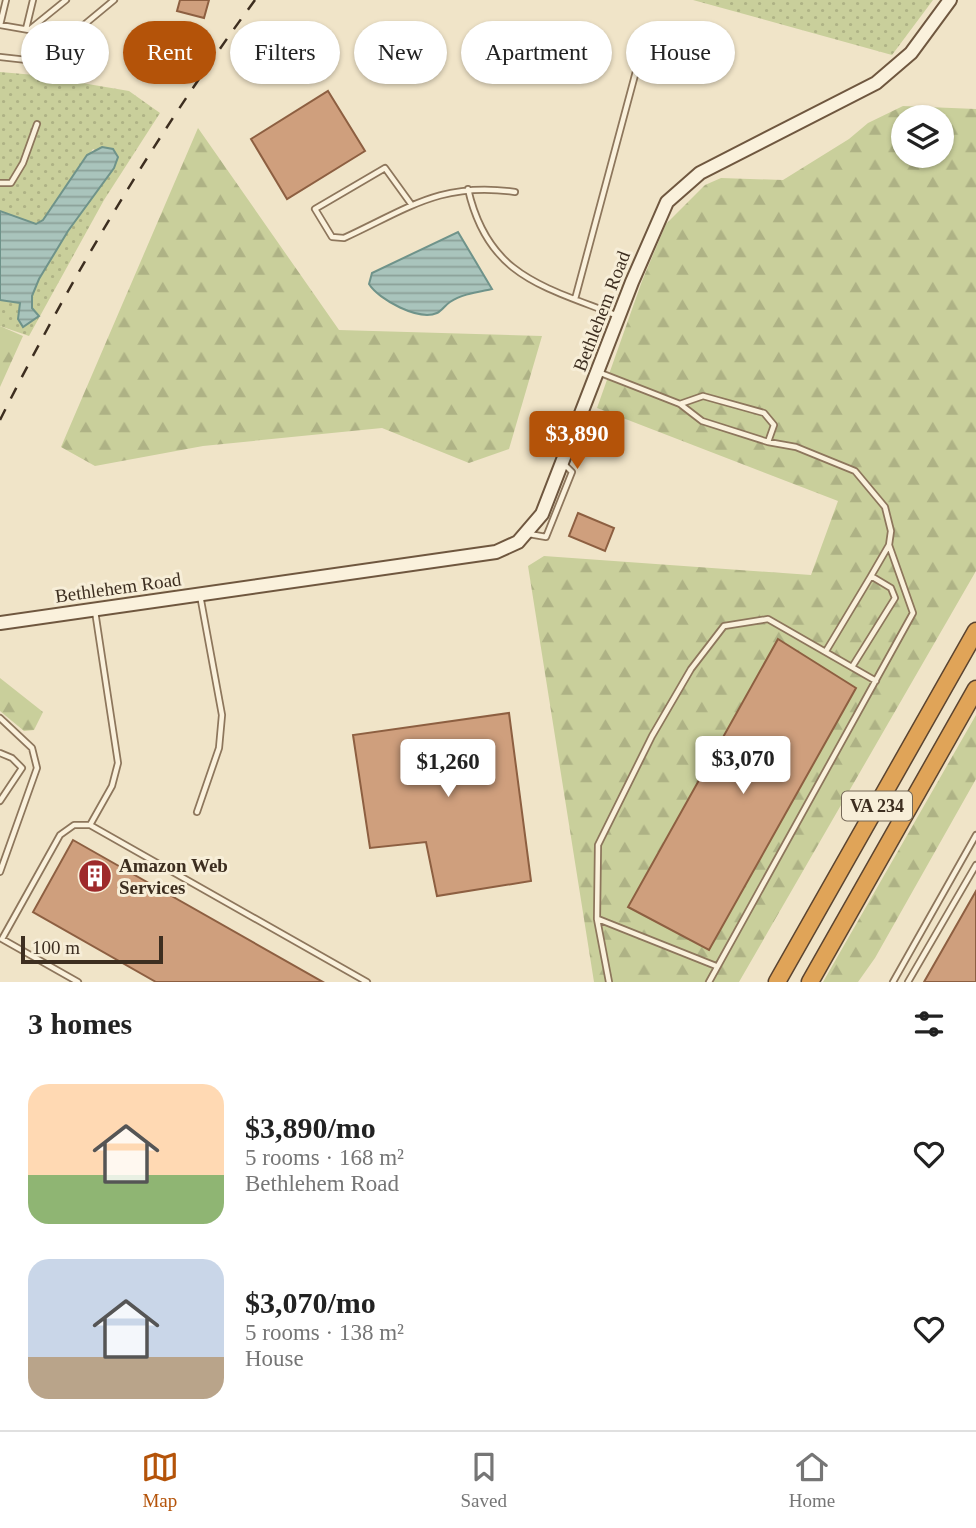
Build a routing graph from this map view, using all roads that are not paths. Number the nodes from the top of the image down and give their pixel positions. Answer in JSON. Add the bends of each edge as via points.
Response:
{"nodes":[{"id":1,"x":6,"y":0,"type":"edge"},
{"id":2,"x":33,"y":0,"type":"edge"},
{"id":3,"x":66,"y":0,"type":"edge"},
{"id":4,"x":114,"y":0,"type":"edge"},
{"id":5,"x":950,"y":0,"type":"edge"},
{"id":6,"x":59,"y":3,"type":"edge"},
{"id":7,"x":28,"y":21,"type":"edge"},
{"id":8,"x":36,"y":21,"type":"edge"},
{"id":9,"x":21,"y":28,"type":"edge"},
{"id":10,"x":0,"y":57,"type":"edge"},
{"id":11,"x":633,"y":84,"type":"edge"},
{"id":12,"x":37,"y":124,"type":"dead end"},
{"id":13,"x":0,"y":183,"type":"edge"},
{"id":14,"x":468,"y":189,"type":"junction"},
{"id":15,"x":515,"y":192,"type":"dead end"},
{"id":16,"x":411,"y":204,"type":"junction"},
{"id":17,"x":575,"y":299,"type":"junction"},
{"id":18,"x":619,"y":316,"type":"junction"},
{"id":19,"x":597,"y":372,"type":"junction"},
{"id":20,"x":680,"y":404,"type":"junction"},
{"id":21,"x":768,"y":442,"type":"junction"},
{"id":22,"x":889,"y":545,"type":"junction"},
{"id":23,"x":872,"y":576,"type":"junction"},
{"id":24,"x":200,"y":595,"type":"junction"},
{"id":25,"x":94,"y":610,"type":"junction"},
{"id":26,"x":0,"y":623,"type":"edge"},
{"id":27,"x":976,"y":631,"type":"edge"},
{"id":28,"x":826,"y":651,"type":"junction"},
{"id":29,"x":852,"y":667,"type":"junction"},
{"id":30,"x":876,"y":681,"type":"junction"},
{"id":31,"x":976,"y":689,"type":"edge"},
{"id":32,"x":0,"y":718,"type":"edge"},
{"id":33,"x":0,"y":753,"type":"edge"},
{"id":34,"x":0,"y":801,"type":"edge"},
{"id":35,"x":197,"y":811,"type":"dead end"},
{"id":36,"x":90,"y":825,"type":"junction"},
{"id":37,"x":976,"y":835,"type":"edge"},
{"id":38,"x":973,"y":847,"type":"edge"},
{"id":39,"x":976,"y":865,"type":"edge"},
{"id":40,"x":0,"y":872,"type":"edge"},
{"id":41,"x":597,"y":919,"type":"junction"},
{"id":42,"x":1,"y":941,"type":"edge"},
{"id":43,"x":717,"y":966,"type":"junction"},
{"id":44,"x":78,"y":982,"type":"edge"},
{"id":45,"x":367,"y":982,"type":"edge"},
{"id":46,"x":609,"y":982,"type":"edge"},
{"id":47,"x":709,"y":982,"type":"edge"},
{"id":48,"x":777,"y":982,"type":"edge"},
{"id":49,"x":810,"y":982,"type":"edge"},
{"id":50,"x":893,"y":982,"type":"edge"},
{"id":51,"x":908,"y":982,"type":"edge"}],
"edges":[{"from":1,"to":9,"type":"lane","via":[[0,25]]},
{"from":2,"to":7,"type":"lane"},
{"from":3,"to":6,"type":"lane"},
{"from":4,"to":10,"type":"lane","via":[[44,58]]},
{"from":5,"to":18,"type":"street","name":"Bethlehem Road","via":[[911,53],[877,83],[700,173],[676,191],[659,214]]},
{"from":6,"to":8,"type":"lane"},
{"from":11,"to":17,"type":"lane"},
{"from":12,"to":13,"type":"lane","via":[[11,183]]},
{"from":14,"to":15,"type":"lane"},
{"from":14,"to":16,"type":"lane"},
{"from":14,"to":17,"type":"lane","via":[[482,232],[508,266],[528,280]]},
{"from":16,"to":16,"type":"lane","via":[[384,168],[315,209],[332,237],[344,238]]},
{"from":17,"to":18,"type":"lane"},
{"from":18,"to":19,"type":"street","name":"Bethlehem Road"},
{"from":19,"to":20,"type":"lane"},
{"from":19,"to":24,"type":"street","name":"Bethlehem Road","via":[[542,513],[528,534],[496,552]]},
{"from":20,"to":21,"type":"lane","via":[[702,421]]},
{"from":20,"to":21,"type":"lane","via":[[703,396],[764,412],[774,425]]},
{"from":21,"to":22,"type":"lane","via":[[796,447],[855,471],[885,507]]},
{"from":22,"to":23,"type":"lane"},
{"from":22,"to":30,"type":"lane","via":[[913,612]]},
{"from":23,"to":28,"type":"lane"},
{"from":23,"to":29,"type":"lane","via":[[891,588],[895,598]]},
{"from":24,"to":25,"type":"street","name":"Bethlehem Road"},
{"from":24,"to":35,"type":"lane","via":[[222,730],[215,767]]},
{"from":25,"to":26,"type":"street","name":"Bethlehem Road"},
{"from":25,"to":36,"type":"lane","via":[[118,763],[112,786]]},
{"from":27,"to":48,"type":"highway","number":"VA 234"},
{"from":28,"to":29,"type":"lane"},
{"from":28,"to":41,"type":"lane","via":[[768,619],[724,626],[684,680],[598,845]]},
{"from":29,"to":30,"type":"lane"},
{"from":30,"to":43,"type":"lane"},
{"from":31,"to":49,"type":"highway","number":"VA 234"},
{"from":32,"to":40,"type":"lane","via":[[32,748],[37,768]]},
{"from":33,"to":34,"type":"lane","via":[[22,768]]},
{"from":36,"to":42,"type":"lane","via":[[74,825],[60,835]]},
{"from":36,"to":45,"type":"lane"},
{"from":37,"to":38,"type":"lane"},
{"from":38,"to":50,"type":"lane"},
{"from":39,"to":51,"type":"lane"},
{"from":41,"to":43,"type":"lane"},
{"from":41,"to":46,"type":"lane"},
{"from":42,"to":44,"type":"lane"},
{"from":43,"to":47,"type":"lane"}]}
